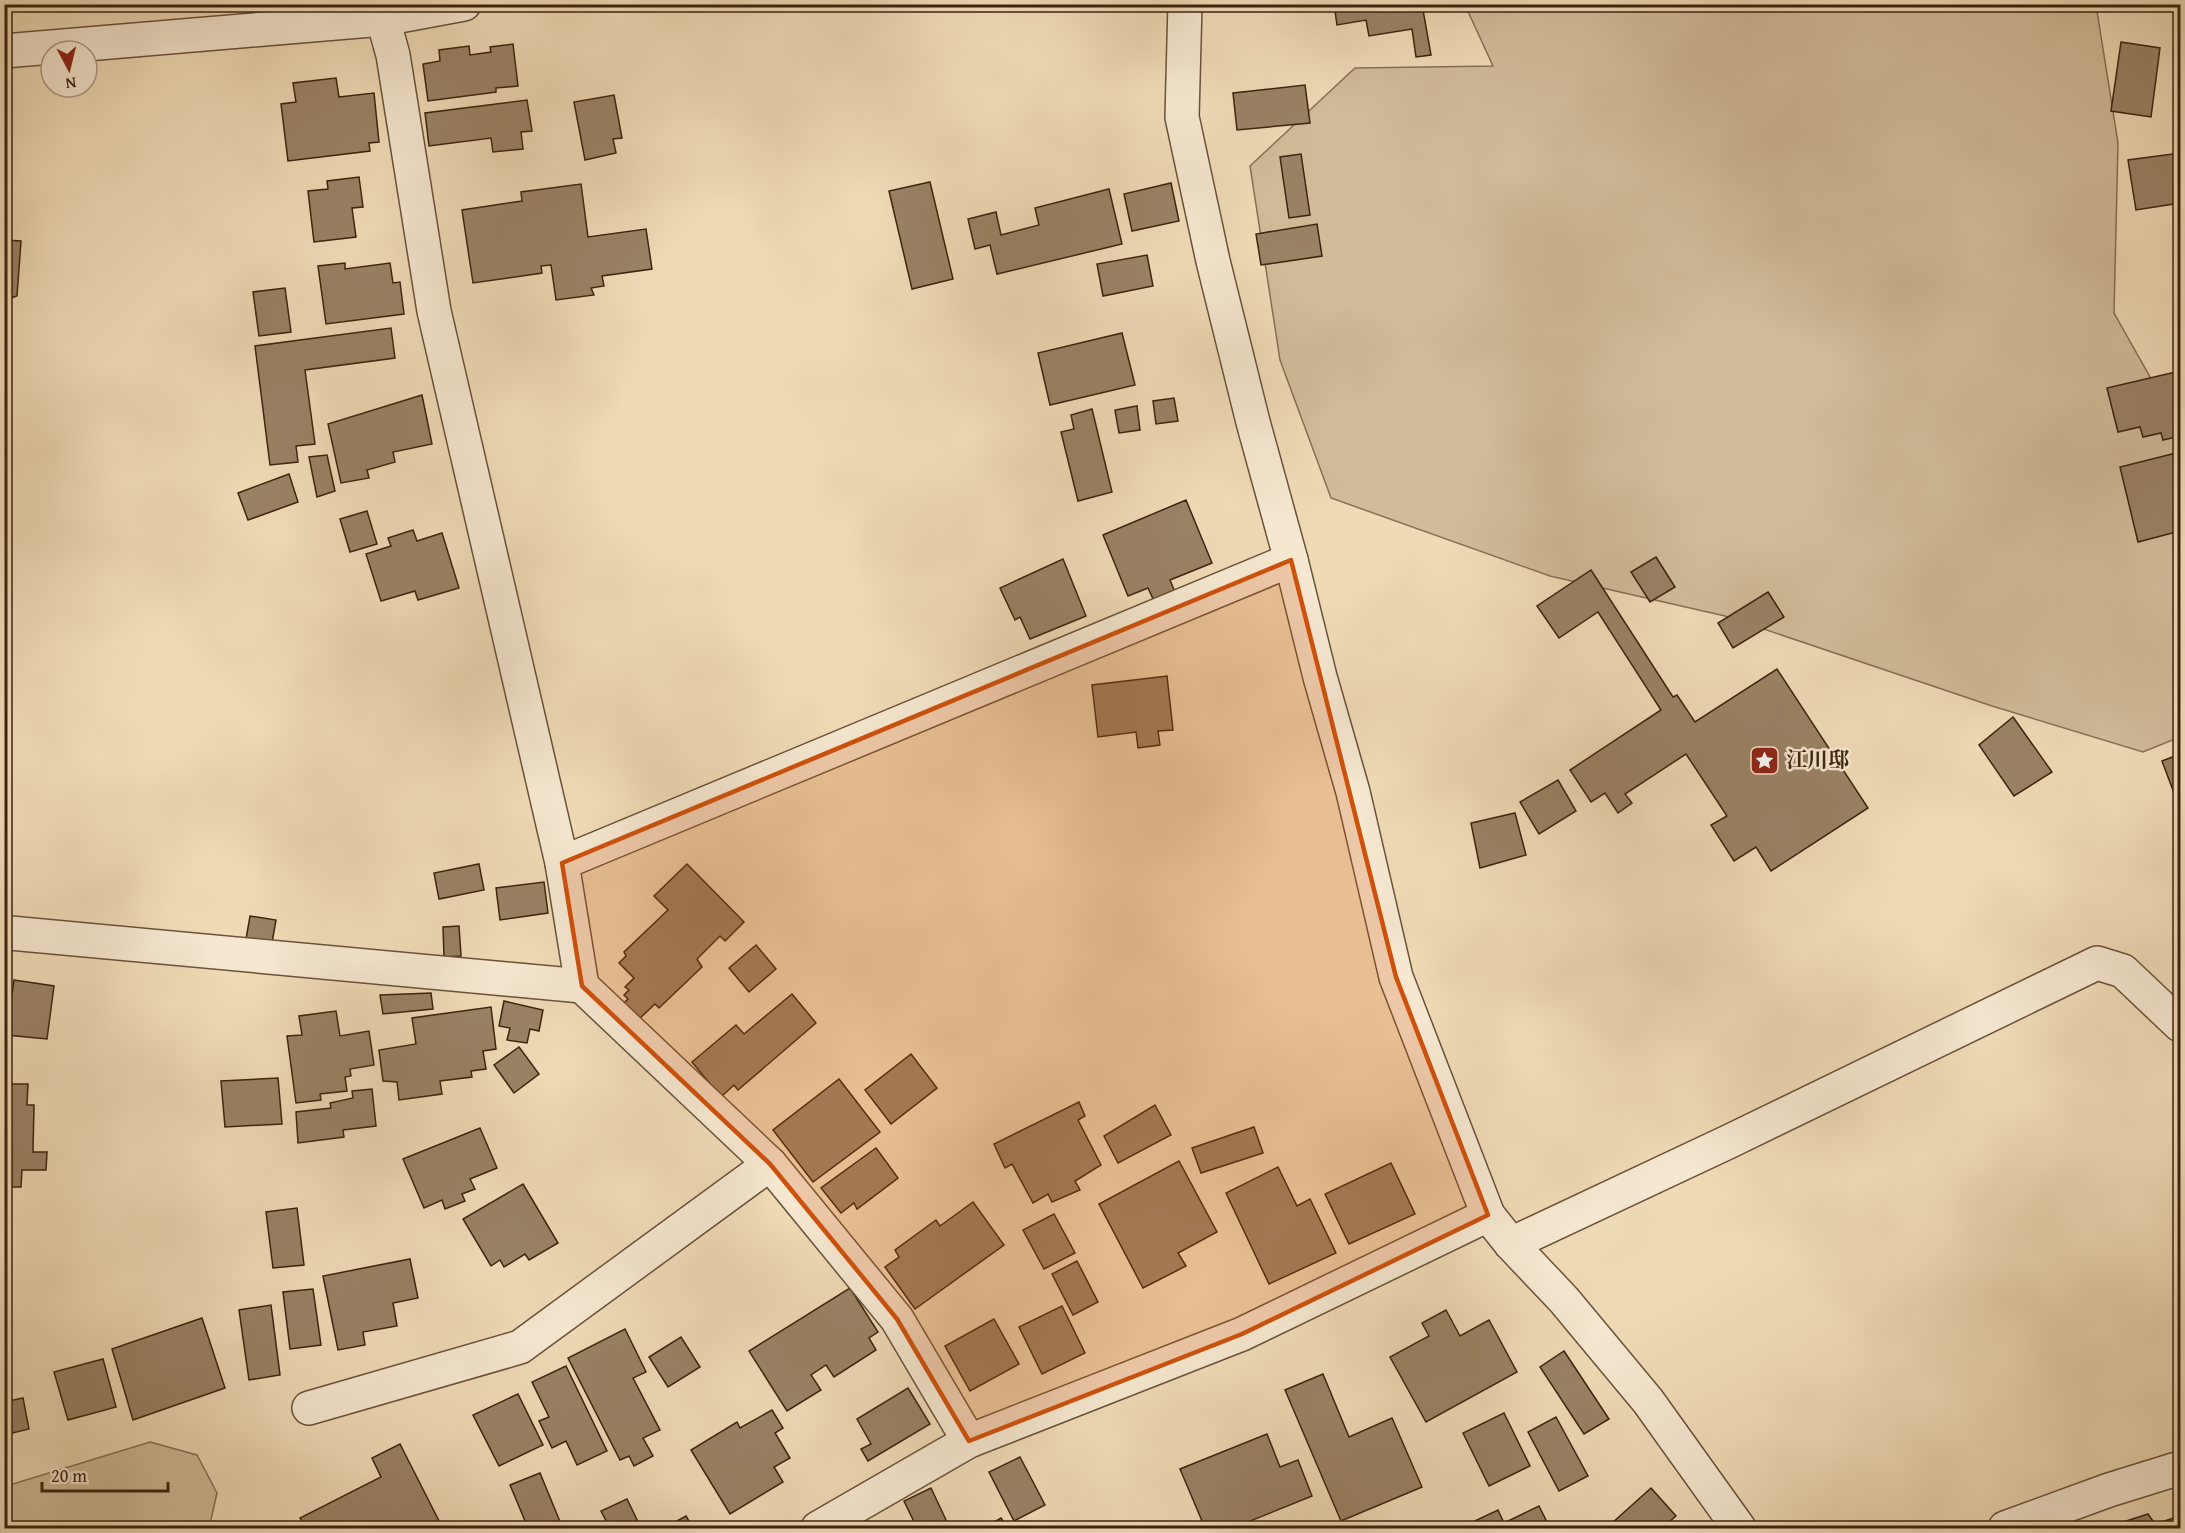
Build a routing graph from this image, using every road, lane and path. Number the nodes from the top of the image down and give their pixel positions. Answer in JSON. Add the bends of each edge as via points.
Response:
{"nodes":[{"id":1,"x":464,"y":4,"type":"edge"},
{"id":2,"x":1185,"y":4,"type":"edge"},
{"id":3,"x":378,"y":12,"type":"edge"},
{"id":4,"x":4,"y":51,"type":"edge"},
{"id":5,"x":1291,"y":560,"type":"junction"},
{"id":6,"x":562,"y":863,"type":"junction"},
{"id":7,"x":4,"y":936,"type":"edge"},
{"id":8,"x":582,"y":986,"type":"junction"},
{"id":9,"x":2181,"y":1025,"type":"edge"},
{"id":10,"x":770,"y":1164,"type":"junction"},
{"id":11,"x":1488,"y":1215,"type":"junction"},
{"id":12,"x":1511,"y":1244,"type":"junction"},
{"id":13,"x":309,"y":1408,"type":"dead end"},
{"id":14,"x":969,"y":1441,"type":"junction"},
{"id":15,"x":2181,"y":1468,"type":"edge"},
{"id":16,"x":818,"y":1528,"type":"edge"},
{"id":17,"x":1739,"y":1528,"type":"edge"},
{"id":18,"x":2005,"y":1528,"type":"edge"}],
"edges":[{"from":1,"to":3,"type":"street"},
{"from":2,"to":5,"type":"street","via":[[1182,117],[1213,261]]},
{"from":3,"to":4,"type":"street"},
{"from":3,"to":6,"type":"street","via":[[393,55],[434,311]]},
{"from":5,"to":6,"type":"street"},
{"from":5,"to":11,"type":"street","via":[[1353,792],[1396,977]]},
{"from":6,"to":8,"type":"street"},
{"from":7,"to":8,"type":"street","via":[[10,933]]},
{"from":8,"to":10,"type":"street"},
{"from":9,"to":12,"type":"street","via":[[2123,971],[2097,963]]},
{"from":10,"to":13,"type":"street","via":[[520,1347]]},
{"from":10,"to":14,"type":"street","via":[[897,1319]]},
{"from":11,"to":12,"type":"street"},
{"from":11,"to":14,"type":"street","via":[[1242,1334]]},
{"from":12,"to":17,"type":"street","via":[[1564,1300],[1648,1401]]},
{"from":14,"to":16,"type":"street"},
{"from":15,"to":18,"type":"street"}]}
